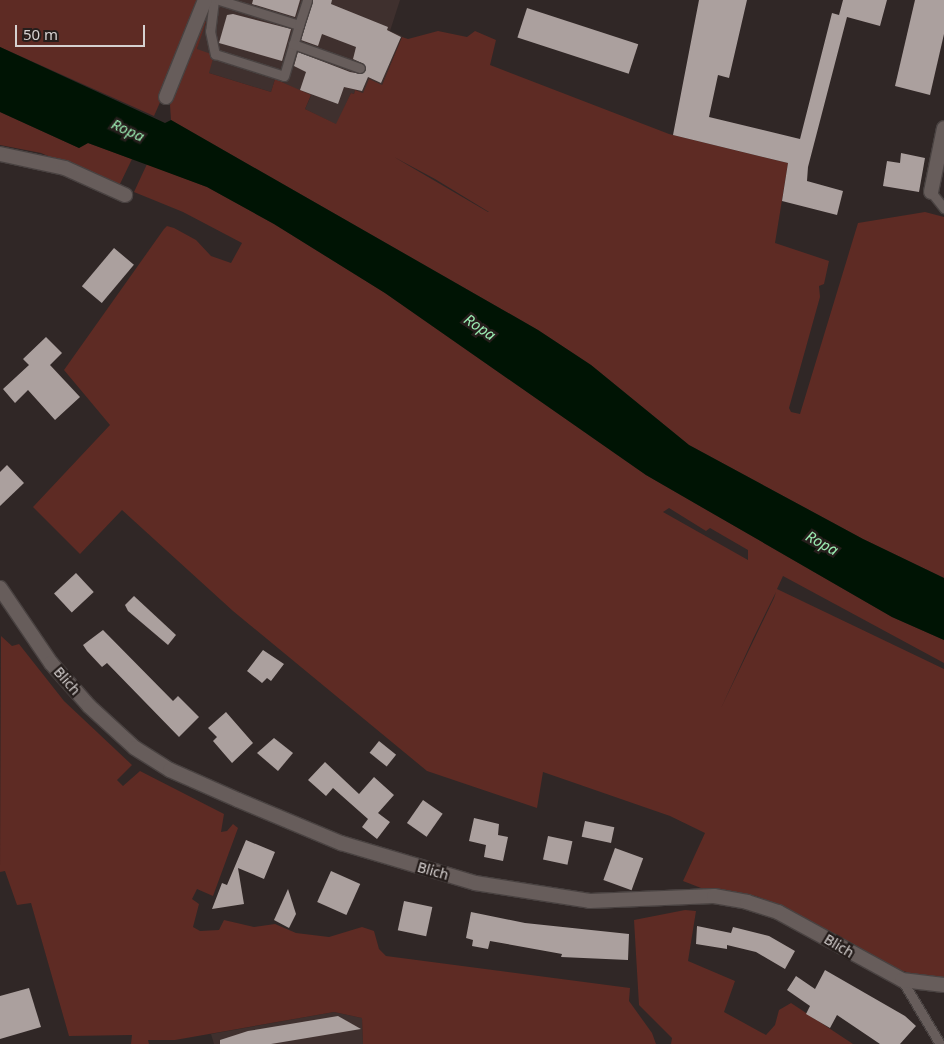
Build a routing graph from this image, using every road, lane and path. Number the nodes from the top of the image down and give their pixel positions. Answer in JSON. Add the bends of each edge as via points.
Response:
{"nodes":[{"id":1,"x":205,"y":0,"type":"edge"},
{"id":2,"x":214,"y":0,"type":"edge"},
{"id":3,"x":219,"y":0,"type":"edge"},
{"id":4,"x":307,"y":0,"type":"edge"},
{"id":5,"x":299,"y":25,"type":"junction"},
{"id":6,"x":293,"y":44,"type":"junction"},
{"id":7,"x":360,"y":68,"type":"dead end"},
{"id":8,"x":166,"y":97,"type":"dead end"},
{"id":9,"x":944,"y":128,"type":"edge"},
{"id":10,"x":0,"y":154,"type":"edge"},
{"id":11,"x":931,"y":192,"type":"joint"},
{"id":12,"x":124,"y":195,"type":"dead end"},
{"id":13,"x":944,"y":208,"type":"edge"},
{"id":14,"x":0,"y":588,"type":"edge"},
{"id":15,"x":902,"y":980,"type":"junction"},
{"id":16,"x":944,"y":985,"type":"edge"},
{"id":17,"x":940,"y":1044,"type":"edge"}],
"edges":[{"from":1,"to":8,"type":"street"},
{"from":2,"to":6,"type":"lane","via":[[210,31],[215,54],[284,76]]},
{"from":3,"to":5,"type":"lane"},
{"from":4,"to":5,"type":"lane"},
{"from":5,"to":6,"type":"lane"},
{"from":6,"to":7,"type":"lane"},
{"from":9,"to":11,"type":"street"},
{"from":10,"to":12,"type":"street","via":[[65,168]]},
{"from":11,"to":13,"type":"lane"},
{"from":14,"to":15,"type":"street","name":"Blich","via":[[52,663],[90,706],[129,742],[170,770],[238,800],[341,843],[475,883],[590,901],[714,896],[747,902],[778,912]]},
{"from":15,"to":16,"type":"street","name":"Blich"},
{"from":15,"to":17,"type":"lane"}]}
